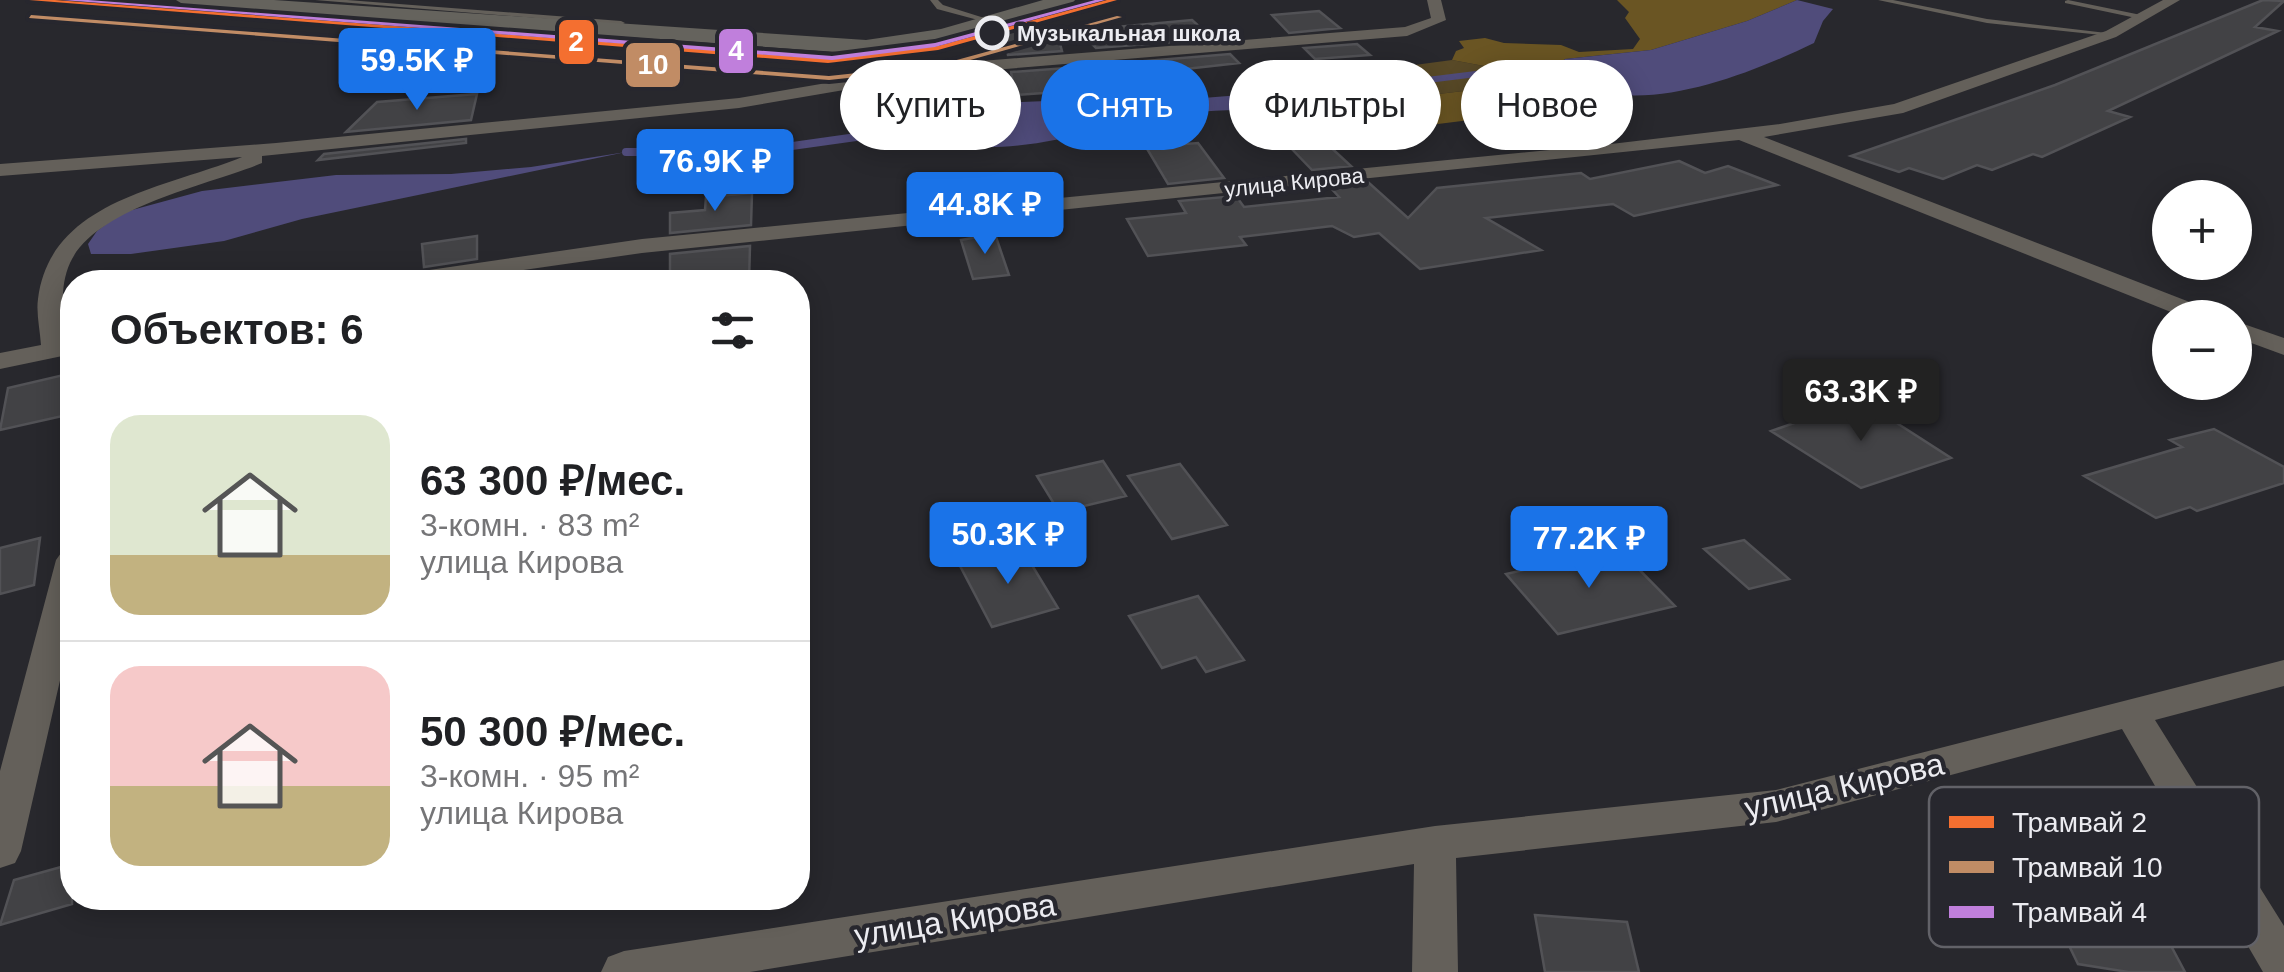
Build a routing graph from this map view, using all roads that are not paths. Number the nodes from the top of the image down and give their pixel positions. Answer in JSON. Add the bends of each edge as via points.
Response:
{"nodes":[{"id":1,"x":186,"y":0,"type":"edge"},
{"id":2,"x":320,"y":0,"type":"edge"},
{"id":3,"x":934,"y":0,"type":"edge"},
{"id":4,"x":1064,"y":0,"type":"edge"},
{"id":5,"x":1434,"y":0,"type":"edge"},
{"id":6,"x":1882,"y":0,"type":"edge"},
{"id":7,"x":2173,"y":0,"type":"edge"},
{"id":8,"x":490,"y":1,"type":"edge"},
{"id":9,"x":2067,"y":2,"type":"edge"},
{"id":10,"x":456,"y":15,"type":"junction"},
{"id":11,"x":2141,"y":18,"type":"junction"},
{"id":12,"x":993,"y":22,"type":"junction"},
{"id":13,"x":621,"y":23,"type":"dead end"},
{"id":14,"x":2111,"y":34,"type":"junction"},
{"id":15,"x":1740,"y":134,"type":"junction"},
{"id":16,"x":276,"y":148,"type":"junction"},
{"id":17,"x":0,"y":170,"type":"edge"},
{"id":18,"x":477,"y":270,"type":"edge"},
{"id":19,"x":2163,"y":300,"type":"edge"},
{"id":20,"x":2252,"y":335,"type":"edge"},
{"id":21,"x":60,"y":343,"type":"edge"},
{"id":22,"x":2284,"y":347,"type":"edge"},
{"id":23,"x":60,"y":350,"type":"edge"},
{"id":24,"x":0,"y":362,"type":"edge"},
{"id":25,"x":60,"y":608,"type":"edge"},
{"id":26,"x":2284,"y":673,"type":"edge"},
{"id":27,"x":2132,"y":716,"type":"junction"},
{"id":28,"x":2175,"y":787,"type":"edge"},
{"id":29,"x":1435,"y":844,"type":"junction"},
{"id":30,"x":0,"y":851,"type":"edge"},
{"id":31,"x":2259,"y":925,"type":"edge"},
{"id":32,"x":2284,"y":966,"type":"edge"},
{"id":33,"x":624,"y":972,"type":"edge"},
{"id":34,"x":1435,"y":972,"type":"edge"}],
"edges":[{"from":1,"to":10,"type":"main road"},
{"from":2,"to":10,"type":"lane"},
{"from":3,"to":12,"type":"lane"},
{"from":4,"to":12,"type":"main road"},
{"from":5,"to":16,"type":"street","via":[[1439,20],[1407,31],[932,70],[738,103]]},
{"from":6,"to":14,"type":"lane","via":[[1987,21]]},
{"from":7,"to":11,"type":"street","name":"улица Кирова"},
{"from":8,"to":10,"type":"lane"},
{"from":9,"to":11,"type":"lane"},
{"from":10,"to":12,"type":"main road","via":[[839,47],[892,44]]},
{"from":10,"to":13,"type":"lane"},
{"from":11,"to":14,"type":"street","name":"улица Кирова"},
{"from":14,"to":15,"type":"street","name":"улица Кирова","via":[[1897,108]]},
{"from":15,"to":18,"type":"street","name":"улица Кирова","via":[[1250,180]]},
{"from":15,"to":19,"type":"street"},
{"from":16,"to":17,"type":"street"},
{"from":16,"to":21,"type":"street","via":[[239,167],[113,208],[78,231],[54,273],[47,318]]},
{"from":20,"to":22,"type":"street"},
{"from":23,"to":24,"type":"street"},
{"from":25,"to":30,"type":"street"},
{"from":26,"to":27,"type":"street","name":"улица Кирова"},
{"from":27,"to":28,"type":"street"},
{"from":27,"to":29,"type":"street","name":"улица Кирова","via":[[1776,806]]},
{"from":29,"to":33,"type":"street","name":"улица Кирова"},
{"from":29,"to":34,"type":"street"},
{"from":31,"to":32,"type":"street"}]}
